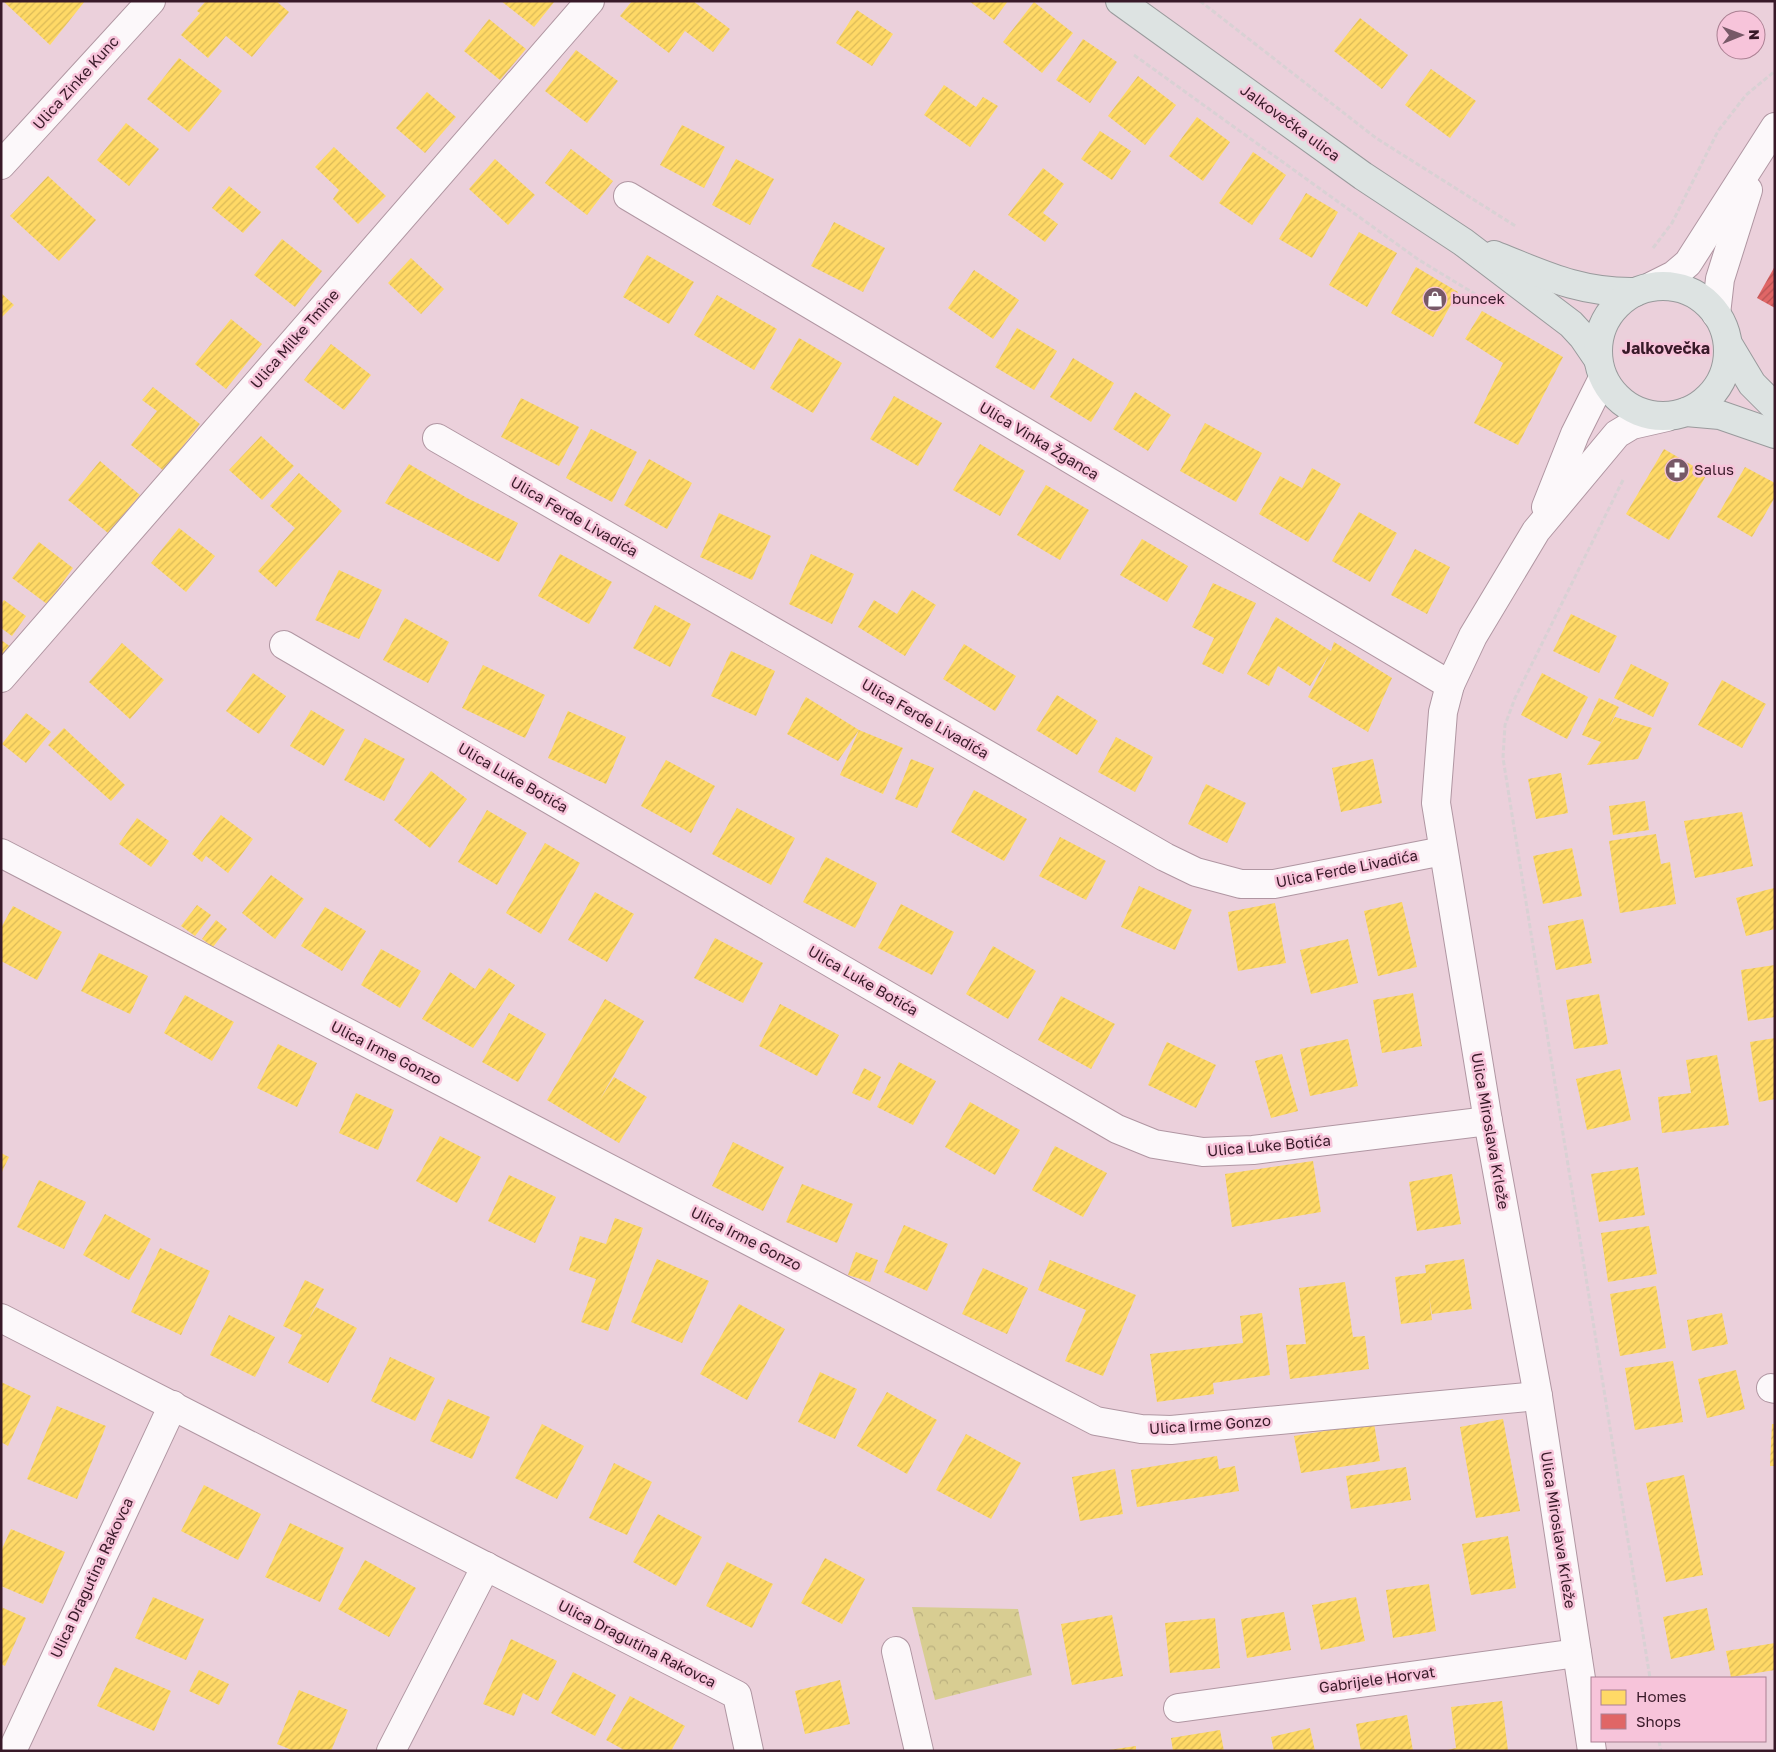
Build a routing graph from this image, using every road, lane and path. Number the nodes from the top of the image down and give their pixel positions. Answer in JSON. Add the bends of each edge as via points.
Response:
{"nodes":[{"id":1,"x":151,"y":1,"type":"edge"},
{"id":2,"x":590,"y":1,"type":"edge"},
{"id":3,"x":1120,"y":1,"type":"edge"},
{"id":4,"x":1200,"y":1,"type":"edge"},
{"id":5,"x":1775,"y":71,"type":"edge"},
{"id":6,"x":1775,"y":127,"type":"edge"},
{"id":7,"x":1760,"y":153,"type":"junction"},
{"id":8,"x":1,"y":165,"type":"edge"},
{"id":9,"x":628,"y":196,"type":"dead end"},
{"id":10,"x":1521,"y":230,"type":"dead end"},
{"id":11,"x":1463,"y":242,"type":"junction"},
{"id":12,"x":1649,"y":254,"type":"dead end"},
{"id":13,"x":1643,"y":289,"type":"junction"},
{"id":14,"x":1716,"y":314,"type":"junction"},
{"id":15,"x":1728,"y":344,"type":"junction"},
{"id":16,"x":1600,"y":369,"type":"junction"},
{"id":17,"x":1775,"y":407,"type":"edge"},
{"id":18,"x":1676,"y":415,"type":"junction"},
{"id":19,"x":1775,"y":434,"type":"edge"},
{"id":20,"x":437,"y":438,"type":"dead end"},
{"id":21,"x":1625,"y":475,"type":"dead end"},
{"id":22,"x":1536,"y":531,"type":"junction"},
{"id":23,"x":284,"y":645,"type":"dead end"},
{"id":24,"x":1,"y":678,"type":"edge"},
{"id":25,"x":1450,"y":685,"type":"junction"},
{"id":26,"x":1443,"y":851,"type":"junction"},
{"id":27,"x":1,"y":853,"type":"edge"},
{"id":28,"x":1488,"y":1120,"type":"junction"},
{"id":29,"x":1,"y":1318,"type":"edge"},
{"id":30,"x":1538,"y":1396,"type":"junction"},
{"id":31,"x":173,"y":1405,"type":"junction"},
{"id":32,"x":486,"y":1566,"type":"junction"},
{"id":33,"x":896,"y":1651,"type":"dead end"},
{"id":34,"x":1577,"y":1654,"type":"junction"},
{"id":35,"x":1650,"y":1677,"type":"edge"},
{"id":36,"x":1178,"y":1708,"type":"dead end"},
{"id":37,"x":12,"y":1751,"type":"edge"},
{"id":38,"x":392,"y":1751,"type":"edge"},
{"id":39,"x":749,"y":1751,"type":"edge"},
{"id":40,"x":919,"y":1751,"type":"edge"},
{"id":41,"x":1592,"y":1751,"type":"edge"}],
"edges":[{"from":1,"to":8,"type":"street","name":"Ulica Zinke Kunc"},
{"from":2,"to":24,"type":"street","name":"Ulica Milke Tmine"},
{"from":3,"to":11,"type":"main road","name":"Jalkovečka ulica","via":[[1363,176]]},
{"from":4,"to":10,"type":"path","via":[[1376,138]]},
{"from":5,"to":12,"type":"path","via":[[1746,95],[1718,131],[1672,223]]},
{"from":6,"to":7,"type":"street"},
{"from":7,"to":13,"type":"street","via":[[1688,263],[1674,275]]},
{"from":7,"to":14,"type":"street","via":[[1720,280]]},
{"from":9,"to":25,"type":"street","name":"Ulica Vinka Žganca"},
{"from":11,"to":13,"type":"main road","name":"Jalkovečka ulica","via":[[1579,287],[1609,292]]},
{"from":11,"to":16,"type":"main road","name":"Jalkovečka ulica","via":[[1571,324],[1583,337]]},
{"from":13,"to":14,"type":"main road","via":[[1670,286],[1688,291],[1704,300]]},
{"from":13,"to":16,"type":"main road","via":[[1617,303],[1605,319],[1598,339]]},
{"from":14,"to":15,"type":"main road"},
{"from":15,"to":17,"type":"main road","via":[[1752,384]]},
{"from":15,"to":18,"type":"main road","via":[[1726,365],[1718,385],[1705,402]]},
{"from":16,"to":18,"type":"main road","via":[[1614,395],[1629,408],[1647,415]]},
{"from":16,"to":22,"type":"street","name":"Ulica Miroslava Krleže"},
{"from":18,"to":19,"type":"main road","via":[[1720,415]]},
{"from":18,"to":22,"type":"street","name":"Ulica Miroslava Krleže","via":[[1632,425],[1617,434]]},
{"from":20,"to":26,"type":"street","name":"Ulica Ferde Livadića","via":[[1196,872],[1241,884],[1274,884]]},
{"from":21,"to":35,"type":"path","via":[[1516,698],[1505,725],[1503,758]]},
{"from":22,"to":25,"type":"street","name":"Ulica Miroslava Krleže","via":[[1473,636]]},
{"from":23,"to":28,"type":"street","name":"Ulica Luke Botića","via":[[1117,1129],[1154,1144],[1203,1152],[1253,1150]]},
{"from":25,"to":26,"type":"street","name":"Ulica Miroslava Krleže","via":[[1443,712],[1436,803]]},
{"from":26,"to":28,"type":"street","name":"Ulica Miroslava Krleže"},
{"from":27,"to":30,"type":"street","name":"Ulica Irme Gonzo","via":[[1096,1421],[1141,1430],[1171,1430]]},
{"from":28,"to":30,"type":"street","name":"Ulica Miroslava Krleže"},
{"from":29,"to":31,"type":"street","name":"Ulica Dragutina Rakovca"},
{"from":30,"to":34,"type":"street","name":"Ulica Miroslava Krleže"},
{"from":31,"to":32,"type":"street","name":"Ulica Dragutina Rakovca"},
{"from":31,"to":37,"type":"street","name":"Ulica Dragutina Rakovca"},
{"from":32,"to":38,"type":"street"},
{"from":32,"to":39,"type":"street","name":"Ulica Dragutina Rakovca","via":[[737,1695]]},
{"from":33,"to":40,"type":"street"},
{"from":34,"to":36,"type":"street","name":"Gabrijele Horvat"},
{"from":34,"to":41,"type":"street","name":"Ulica Miroslava Krleže"}]}
